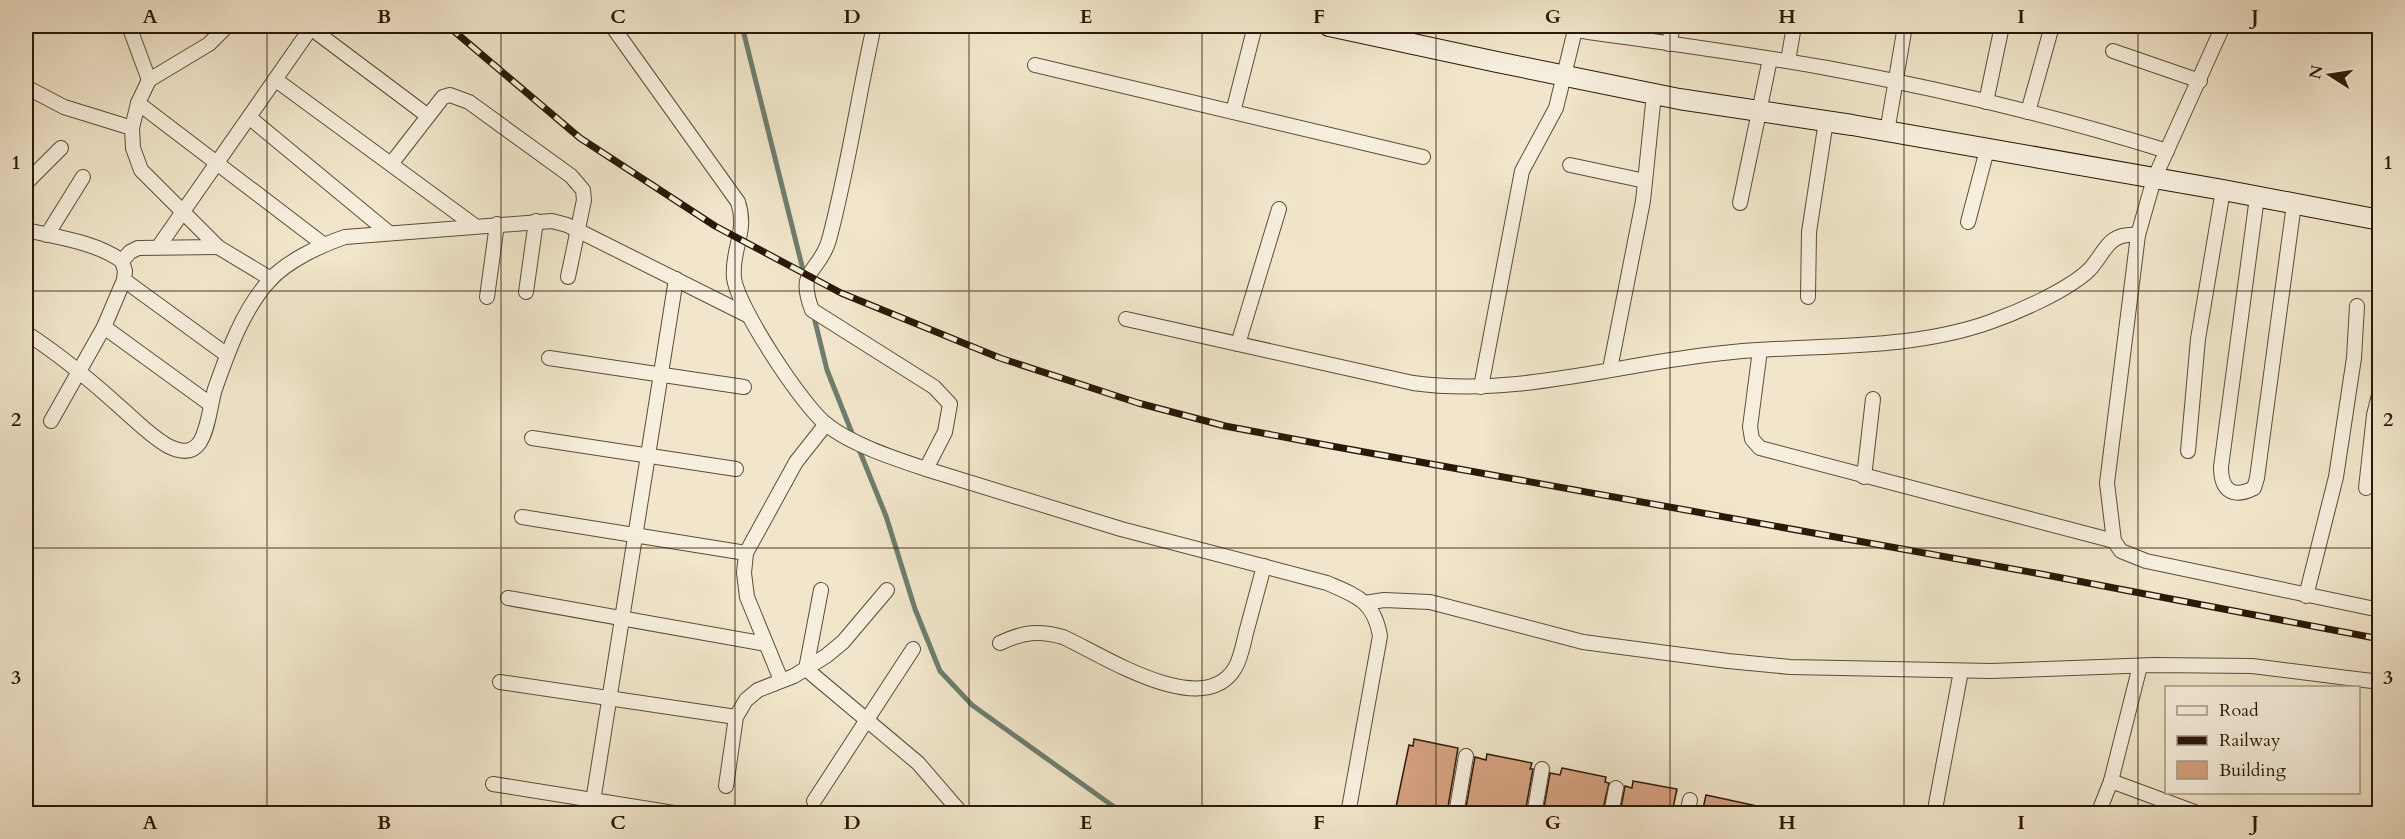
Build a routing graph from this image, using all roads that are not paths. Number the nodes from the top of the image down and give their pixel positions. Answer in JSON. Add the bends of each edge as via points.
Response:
{"nodes":[{"id":1,"x":129,"y":26,"type":"edge"},
{"id":2,"x":227,"y":26,"type":"edge"},
{"id":3,"x":612,"y":26,"type":"edge"},
{"id":4,"x":874,"y":26,"type":"edge"},
{"id":5,"x":1255,"y":26,"type":"edge"},
{"id":6,"x":1329,"y":26,"type":"edge"},
{"id":7,"x":1673,"y":26,"type":"edge"},
{"id":8,"x":1794,"y":26,"type":"edge"},
{"id":9,"x":1905,"y":26,"type":"edge"},
{"id":10,"x":2002,"y":26,"type":"edge"},
{"id":11,"x":2052,"y":26,"type":"edge"},
{"id":12,"x":2223,"y":26,"type":"edge"},
{"id":13,"x":309,"y":27,"type":"edge"},
{"id":14,"x":1575,"y":28,"type":"edge"},
{"id":15,"x":1669,"y":44,"type":"junction"},
{"id":16,"x":2113,"y":51,"type":"dead end"},
{"id":17,"x":1770,"y":59,"type":"junction"},
{"id":18,"x":1788,"y":61,"type":"junction"},
{"id":19,"x":1035,"y":65,"type":"dead end"},
{"id":20,"x":1564,"y":76,"type":"junction"},
{"id":21,"x":149,"y":80,"type":"junction"},
{"id":22,"x":276,"y":80,"type":"junction"},
{"id":23,"x":1896,"y":81,"type":"junction"},
{"id":24,"x":2199,"y":81,"type":"junction"},
{"id":25,"x":26,"y":87,"type":"edge"},
{"id":26,"x":1654,"y":94,"type":"junction"},
{"id":27,"x":1986,"y":102,"type":"junction"},
{"id":28,"x":138,"y":103,"type":"junction"},
{"id":29,"x":1760,"y":111,"type":"junction"},
{"id":30,"x":1233,"y":112,"type":"junction"},
{"id":31,"x":2028,"y":112,"type":"junction"},
{"id":32,"x":428,"y":116,"type":"junction"},
{"id":33,"x":250,"y":118,"type":"junction"},
{"id":34,"x":1826,"y":121,"type":"junction"},
{"id":35,"x":132,"y":128,"type":"junction"},
{"id":36,"x":1887,"y":132,"type":"junction"},
{"id":37,"x":61,"y":148,"type":"dead end"},
{"id":38,"x":1988,"y":150,"type":"junction"},
{"id":39,"x":2167,"y":151,"type":"junction"},
{"id":40,"x":1423,"y":157,"type":"dead end"},
{"id":41,"x":391,"y":164,"type":"junction"},
{"id":42,"x":217,"y":165,"type":"junction"},
{"id":43,"x":1570,"y":165,"type":"dead end"},
{"id":44,"x":83,"y":177,"type":"dead end"},
{"id":45,"x":2154,"y":179,"type":"junction"},
{"id":46,"x":1646,"y":181,"type":"junction"},
{"id":47,"x":26,"y":183,"type":"edge"},
{"id":48,"x":2223,"y":190,"type":"junction"},
{"id":49,"x":2257,"y":197,"type":"junction"},
{"id":50,"x":1740,"y":203,"type":"dead end"},
{"id":51,"x":2294,"y":204,"type":"junction"},
{"id":52,"x":1279,"y":209,"type":"dead end"},
{"id":53,"x":183,"y":212,"type":"junction"},
{"id":54,"x":2379,"y":220,"type":"edge"},
{"id":55,"x":536,"y":221,"type":"junction"},
{"id":56,"x":1968,"y":222,"type":"dead end"},
{"id":57,"x":497,"y":224,"type":"junction"},
{"id":58,"x":475,"y":226,"type":"junction"},
{"id":59,"x":26,"y":230,"type":"edge"},
{"id":60,"x":578,"y":230,"type":"junction"},
{"id":61,"x":389,"y":233,"type":"junction"},
{"id":62,"x":47,"y":235,"type":"junction"},
{"id":63,"x":2138,"y":235,"type":"junction"},
{"id":64,"x":324,"y":244,"type":"junction"},
{"id":65,"x":159,"y":246,"type":"junction"},
{"id":66,"x":218,"y":247,"type":"junction"},
{"id":67,"x":122,"y":261,"type":"junction"},
{"id":68,"x":568,"y":277,"type":"dead end"},
{"id":69,"x":271,"y":279,"type":"junction"},
{"id":70,"x":676,"y":279,"type":"junction"},
{"id":71,"x":124,"y":280,"type":"junction"},
{"id":72,"x":526,"y":292,"type":"dead end"},
{"id":73,"x":487,"y":297,"type":"dead end"},
{"id":74,"x":1808,"y":297,"type":"dead end"},
{"id":75,"x":2357,"y":306,"type":"dead end"},
{"id":76,"x":749,"y":316,"type":"junction"},
{"id":77,"x":1126,"y":319,"type":"dead end"},
{"id":78,"x":104,"y":327,"type":"junction"},
{"id":79,"x":26,"y":333,"type":"edge"},
{"id":80,"x":1238,"y":344,"type":"junction"},
{"id":81,"x":1760,"y":350,"type":"junction"},
{"id":82,"x":227,"y":355,"type":"junction"},
{"id":83,"x":549,"y":358,"type":"dead end"},
{"id":84,"x":1610,"y":369,"type":"junction"},
{"id":85,"x":79,"y":371,"type":"junction"},
{"id":86,"x":661,"y":375,"type":"junction"},
{"id":87,"x":744,"y":387,"type":"dead end"},
{"id":88,"x":1481,"y":387,"type":"junction"},
{"id":89,"x":2379,"y":391,"type":"edge"},
{"id":90,"x":1873,"y":399,"type":"dead end"},
{"id":91,"x":210,"y":404,"type":"junction"},
{"id":92,"x":51,"y":421,"type":"dead end"},
{"id":93,"x":826,"y":424,"type":"junction"},
{"id":94,"x":532,"y":438,"type":"dead end"},
{"id":95,"x":2188,"y":451,"type":"dead end"},
{"id":96,"x":648,"y":455,"type":"junction"},
{"id":97,"x":736,"y":469,"type":"dead end"},
{"id":98,"x":926,"y":469,"type":"junction"},
{"id":99,"x":1864,"y":477,"type":"junction"},
{"id":100,"x":2366,"y":488,"type":"dead end"},
{"id":101,"x":522,"y":517,"type":"dead end"},
{"id":102,"x":636,"y":536,"type":"junction"},
{"id":103,"x":2114,"y":541,"type":"junction"},
{"id":104,"x":746,"y":553,"type":"junction"},
{"id":105,"x":1264,"y":566,"type":"junction"},
{"id":106,"x":821,"y":590,"type":"dead end"},
{"id":107,"x":887,"y":590,"type":"dead end"},
{"id":108,"x":2306,"y":596,"type":"junction"},
{"id":109,"x":508,"y":598,"type":"dead end"},
{"id":110,"x":1365,"y":603,"type":"junction"},
{"id":111,"x":2379,"y":610,"type":"edge"},
{"id":112,"x":623,"y":617,"type":"junction"},
{"id":113,"x":1000,"y":643,"type":"dead end"},
{"id":114,"x":766,"y":644,"type":"junction"},
{"id":115,"x":913,"y":649,"type":"dead end"},
{"id":116,"x":2140,"y":666,"type":"junction"},
{"id":117,"x":806,"y":669,"type":"junction"},
{"id":118,"x":1961,"y":671,"type":"junction"},
{"id":119,"x":781,"y":680,"type":"junction"},
{"id":120,"x":501,"y":682,"type":"dead end"},
{"id":121,"x":2379,"y":682,"type":"edge"},
{"id":122,"x":610,"y":698,"type":"junction"},
{"id":123,"x":736,"y":717,"type":"junction"},
{"id":124,"x":867,"y":719,"type":"junction"},
{"id":125,"x":1466,"y":756,"type":"dead end"},
{"id":126,"x":1542,"y":769,"type":"dead end"},
{"id":127,"x":2111,"y":782,"type":"junction"},
{"id":128,"x":493,"y":784,"type":"dead end"},
{"id":129,"x":726,"y":786,"type":"dead end"},
{"id":130,"x":1616,"y":788,"type":"dead end"},
{"id":131,"x":814,"y":801,"type":"dead end"},
{"id":132,"x":1936,"y":804,"type":"dead end"},
{"id":133,"x":592,"y":807,"type":"edge"},
{"id":134,"x":956,"y":810,"type":"edge"},
{"id":135,"x":680,"y":813,"type":"edge"},
{"id":136,"x":1348,"y":813,"type":"edge"},
{"id":137,"x":1456,"y":813,"type":"edge"},
{"id":138,"x":1534,"y":813,"type":"edge"},
{"id":139,"x":1611,"y":813,"type":"edge"},
{"id":140,"x":2098,"y":813,"type":"edge"},
{"id":141,"x":2200,"y":813,"type":"edge"}],
"edges":[{"from":1,"to":21,"type":"street"},
{"from":2,"to":21,"type":"street","via":[[209,44]]},
{"from":3,"to":76,"type":"street","via":[[738,202],[742,225],[734,276]]},
{"from":4,"to":98,"type":"street","via":[[843,188],[826,249],[807,279],[805,292],[812,310],[934,387],[950,404],[945,432]]},
{"from":5,"to":30,"type":"street"},
{"from":6,"to":20,"type":"street"},
{"from":7,"to":15,"type":"street"},
{"from":8,"to":18,"type":"street"},
{"from":9,"to":23,"type":"street"},
{"from":10,"to":27,"type":"street"},
{"from":11,"to":31,"type":"street"},
{"from":12,"to":24,"type":"street"},
{"from":13,"to":22,"type":"street"},
{"from":13,"to":32,"type":"street"},
{"from":14,"to":15,"type":"street"},
{"from":14,"to":20,"type":"street"},
{"from":15,"to":17,"type":"street"},
{"from":16,"to":24,"type":"street"},
{"from":17,"to":18,"type":"street"},
{"from":17,"to":29,"type":"street"},
{"from":18,"to":23,"type":"street"},
{"from":19,"to":30,"type":"street"},
{"from":20,"to":26,"type":"street"},
{"from":20,"to":88,"type":"street","via":[[1556,108],[1522,171]]},
{"from":21,"to":28,"type":"street"},
{"from":22,"to":33,"type":"street"},
{"from":22,"to":41,"type":"street"},
{"from":23,"to":27,"type":"street"},
{"from":23,"to":36,"type":"street"},
{"from":24,"to":39,"type":"street"},
{"from":25,"to":35,"type":"street","via":[[64,107]]},
{"from":26,"to":29,"type":"street"},
{"from":26,"to":46,"type":"street"},
{"from":27,"to":31,"type":"street"},
{"from":28,"to":35,"type":"street"},
{"from":28,"to":42,"type":"street"},
{"from":29,"to":34,"type":"street"},
{"from":29,"to":50,"type":"street"},
{"from":30,"to":40,"type":"street"},
{"from":31,"to":39,"type":"street"},
{"from":32,"to":41,"type":"street"},
{"from":32,"to":60,"type":"street","via":[[443,97],[461,98],[571,176],[583,190]]},
{"from":33,"to":42,"type":"street"},
{"from":33,"to":61,"type":"street"},
{"from":34,"to":36,"type":"street"},
{"from":34,"to":74,"type":"street","via":[[1809,232]]},
{"from":35,"to":53,"type":"street","via":[[133,148],[141,170]]},
{"from":36,"to":38,"type":"street"},
{"from":37,"to":47,"type":"street"},
{"from":38,"to":45,"type":"street"},
{"from":38,"to":56,"type":"street"},
{"from":39,"to":45,"type":"street"},
{"from":41,"to":58,"type":"street"},
{"from":42,"to":53,"type":"street"},
{"from":42,"to":64,"type":"street"},
{"from":43,"to":46,"type":"street"},
{"from":44,"to":62,"type":"street"},
{"from":45,"to":48,"type":"street"},
{"from":45,"to":63,"type":"street"},
{"from":46,"to":84,"type":"street"},
{"from":48,"to":49,"type":"street"},
{"from":48,"to":95,"type":"street","via":[[2198,339]]},
{"from":49,"to":51,"type":"street"},
{"from":49,"to":51,"type":"street","via":[[2221,467],[2221,479],[2235,494],[2254,488],[2257,478]]},
{"from":51,"to":54,"type":"street"},
{"from":52,"to":80,"type":"street"},
{"from":53,"to":65,"type":"street"},
{"from":53,"to":66,"type":"street"},
{"from":55,"to":57,"type":"street"},
{"from":55,"to":60,"type":"street","via":[[560,223]]},
{"from":55,"to":72,"type":"street"},
{"from":57,"to":58,"type":"street"},
{"from":57,"to":73,"type":"street"},
{"from":58,"to":61,"type":"street"},
{"from":59,"to":62,"type":"street"},
{"from":60,"to":68,"type":"street"},
{"from":60,"to":70,"type":"street"},
{"from":61,"to":64,"type":"street","via":[[345,237]]},
{"from":62,"to":67,"type":"street","via":[[95,248]]},
{"from":63,"to":81,"type":"street","via":[[2117,237],[2078,279],[1989,322],[1899,342]]},
{"from":63,"to":103,"type":"street","via":[[2109,461],[2108,503]]},
{"from":64,"to":69,"type":"street"},
{"from":65,"to":66,"type":"street"},
{"from":65,"to":67,"type":"street","via":[[138,248]]},
{"from":66,"to":69,"type":"street"},
{"from":67,"to":71,"type":"street"},
{"from":69,"to":82,"type":"street"},
{"from":70,"to":76,"type":"street"},
{"from":70,"to":86,"type":"street"},
{"from":71,"to":78,"type":"street"},
{"from":71,"to":82,"type":"street"},
{"from":75,"to":108,"type":"street","via":[[2354,358],[2336,477]]},
{"from":76,"to":93,"type":"street","via":[[800,394]]},
{"from":77,"to":80,"type":"street"},
{"from":78,"to":85,"type":"street"},
{"from":78,"to":91,"type":"street"},
{"from":79,"to":85,"type":"street"},
{"from":80,"to":88,"type":"street","via":[[1413,383]]},
{"from":81,"to":84,"type":"street"},
{"from":81,"to":99,"type":"street","via":[[1750,417],[1755,444],[1775,454]]},
{"from":82,"to":91,"type":"street"},
{"from":83,"to":86,"type":"street"},
{"from":84,"to":88,"type":"street"},
{"from":85,"to":91,"type":"street","via":[[156,439],[178,450],[187,452],[200,442]]},
{"from":85,"to":92,"type":"street"},
{"from":86,"to":87,"type":"street"},
{"from":86,"to":96,"type":"street"},
{"from":89,"to":100,"type":"street"},
{"from":90,"to":99,"type":"street"},
{"from":93,"to":98,"type":"street","via":[[869,447]]},
{"from":93,"to":104,"type":"street","via":[[788,476]]},
{"from":94,"to":96,"type":"street"},
{"from":96,"to":97,"type":"street"},
{"from":96,"to":102,"type":"street"},
{"from":98,"to":105,"type":"street","via":[[1121,529]]},
{"from":99,"to":103,"type":"street"},
{"from":101,"to":102,"type":"street"},
{"from":102,"to":104,"type":"street"},
{"from":102,"to":112,"type":"street"},
{"from":103,"to":108,"type":"street","via":[[2121,551],[2146,561]]},
{"from":104,"to":114,"type":"street","via":[[747,597]]},
{"from":105,"to":110,"type":"street","via":[[1327,583]]},
{"from":105,"to":113,"type":"street","via":[[1239,661],[1229,676],[1212,686],[1182,688],[1165,684],[1049,633],[1027,632]]},
{"from":106,"to":117,"type":"street"},
{"from":107,"to":117,"type":"street","via":[[843,642]]},
{"from":108,"to":111,"type":"street"},
{"from":109,"to":112,"type":"street"},
{"from":110,"to":118,"type":"street","via":[[1430,602],[1584,642],[1728,661],[1827,669]]},
{"from":110,"to":136,"type":"street","via":[[1377,617],[1380,636]]},
{"from":112,"to":114,"type":"street"},
{"from":112,"to":122,"type":"street"},
{"from":114,"to":119,"type":"street"},
{"from":115,"to":124,"type":"street"},
{"from":116,"to":118,"type":"street"},
{"from":116,"to":121,"type":"street","via":[[2266,666]]},
{"from":116,"to":127,"type":"street"},
{"from":117,"to":119,"type":"street"},
{"from":117,"to":124,"type":"street"},
{"from":118,"to":132,"type":"street"},
{"from":119,"to":123,"type":"street","via":[[758,690]]},
{"from":120,"to":122,"type":"street"},
{"from":122,"to":123,"type":"street"},
{"from":122,"to":133,"type":"street"},
{"from":123,"to":129,"type":"street"},
{"from":124,"to":131,"type":"street"},
{"from":124,"to":134,"type":"street","via":[[918,763]]},
{"from":125,"to":137,"type":"street"},
{"from":126,"to":138,"type":"street"},
{"from":127,"to":140,"type":"street"},
{"from":127,"to":141,"type":"street"},
{"from":128,"to":133,"type":"street"},
{"from":130,"to":139,"type":"street"},
{"from":133,"to":135,"type":"street"}]}
